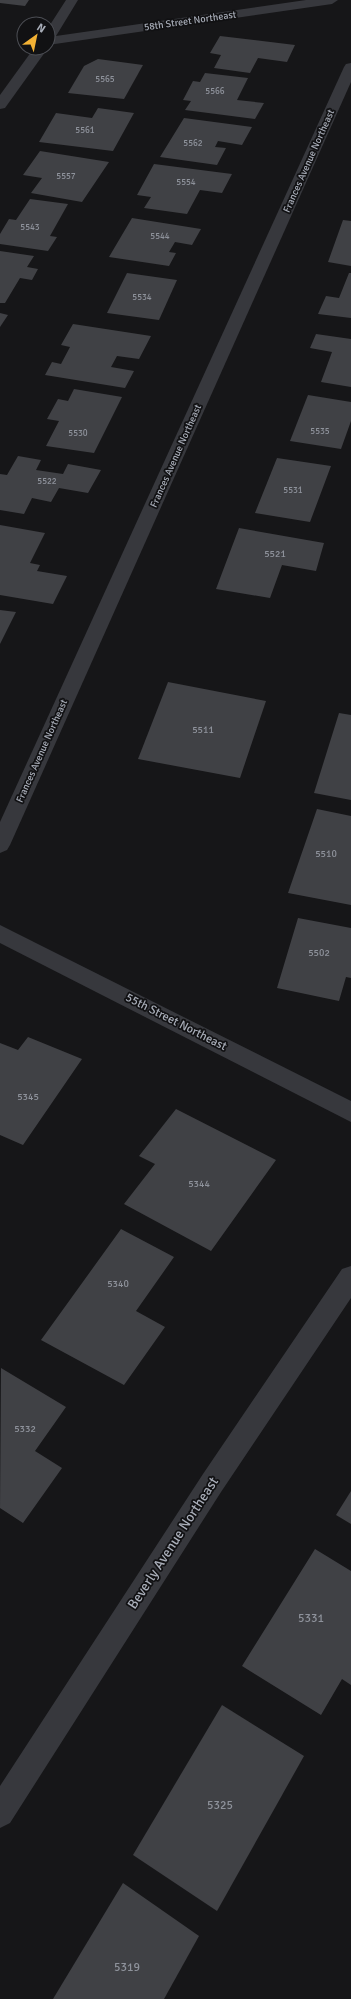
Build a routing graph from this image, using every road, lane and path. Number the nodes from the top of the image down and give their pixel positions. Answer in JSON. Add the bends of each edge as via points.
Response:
{"nodes":[{"id":1,"x":72,"y":0,"type":"edge"},
{"id":2,"x":332,"y":0,"type":"edge"},
{"id":3,"x":56,"y":25,"type":"edge"},
{"id":4,"x":56,"y":40,"type":"edge"},
{"id":5,"x":35,"y":56,"type":"edge"},
{"id":6,"x":351,"y":67,"type":"edge"},
{"id":7,"x":0,"y":105,"type":"edge"},
{"id":8,"x":0,"y":845,"type":"edge"},
{"id":9,"x":0,"y":933,"type":"edge"},
{"id":10,"x":351,"y":1112,"type":"edge"},
{"id":11,"x":351,"y":1277,"type":"edge"},
{"id":12,"x":0,"y":1813,"type":"edge"}],
"edges":[{"from":1,"to":3,"type":"street"},
{"from":2,"to":4,"type":"street","name":"58th Street Northeast"},
{"from":5,"to":7,"type":"street"},
{"from":6,"to":8,"type":"street","name":"Frances Avenue Northeast"},
{"from":9,"to":10,"type":"street","name":"55th Street Northeast"},
{"from":11,"to":12,"type":"street","name":"Beverly Avenue Northeast","via":[[212,1482]]}]}
